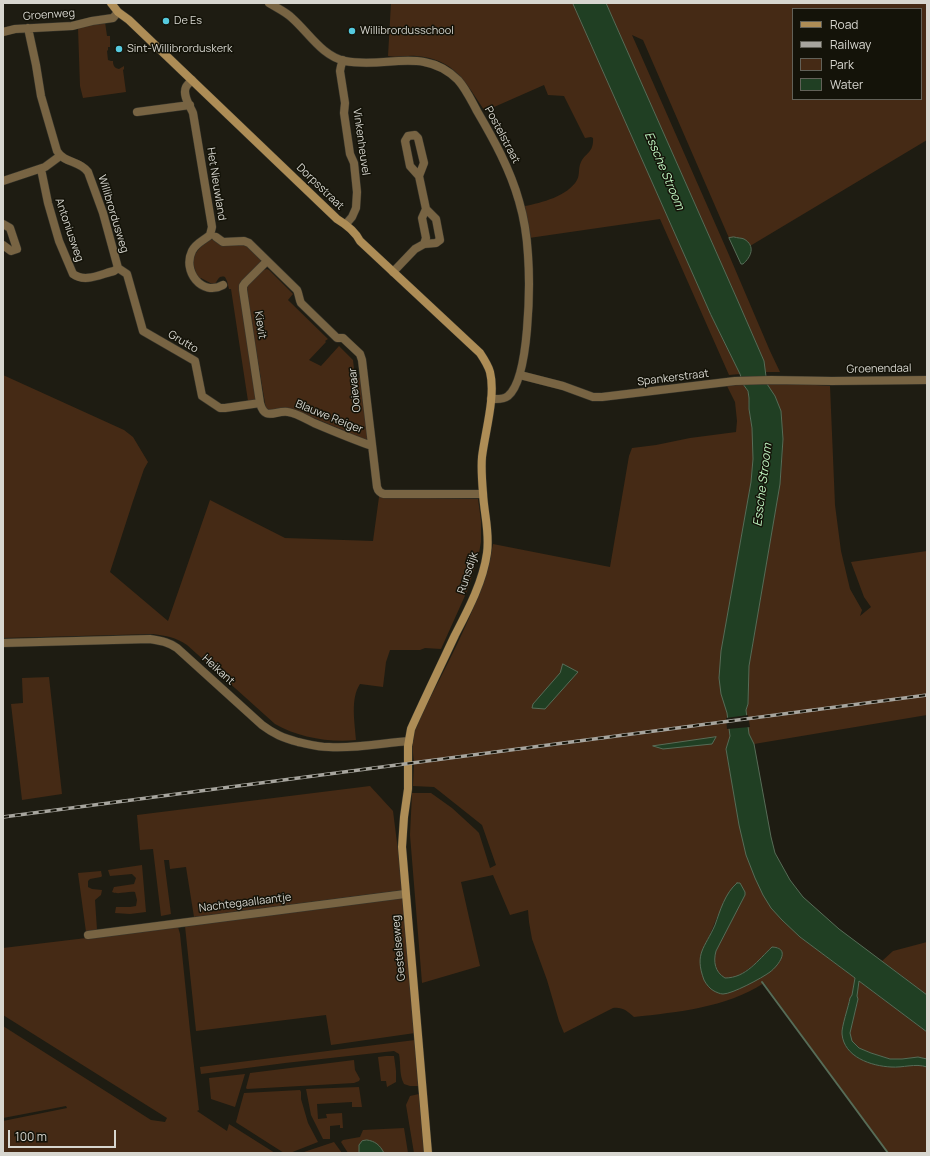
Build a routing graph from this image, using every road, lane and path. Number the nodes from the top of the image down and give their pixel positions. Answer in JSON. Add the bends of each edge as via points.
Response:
{"nodes":[{"id":1,"x":111,"y":3,"type":"edge"},
{"id":2,"x":269,"y":3,"type":"edge"},
{"id":3,"x":118,"y":12,"type":"junction"},
{"id":4,"x":28,"y":28,"type":"junction"},
{"id":5,"x":3,"y":32,"type":"edge"},
{"id":6,"x":343,"y":60,"type":"junction"},
{"id":7,"x":192,"y":80,"type":"junction"},
{"id":8,"x":190,"y":105,"type":"junction"},
{"id":9,"x":137,"y":112,"type":"dead end"},
{"id":10,"x":60,"y":156,"type":"junction"},
{"id":11,"x":41,"y":169,"type":"junction"},
{"id":12,"x":419,"y":176,"type":"dead end"},
{"id":13,"x":3,"y":181,"type":"edge"},
{"id":14,"x":426,"y":209,"type":"junction"},
{"id":15,"x":3,"y":224,"type":"edge"},
{"id":16,"x":346,"y":224,"type":"junction"},
{"id":17,"x":216,"y":237,"type":"dead end"},
{"id":18,"x":424,"y":244,"type":"junction"},
{"id":19,"x":3,"y":245,"type":"edge"},
{"id":20,"x":267,"y":261,"type":"junction"},
{"id":21,"x":118,"y":268,"type":"junction"},
{"id":22,"x":393,"y":272,"type":"junction"},
{"id":23,"x":222,"y":286,"type":"dead end"},
{"id":24,"x":134,"y":301,"type":"joint"},
{"id":25,"x":520,"y":375,"type":"junction"},
{"id":26,"x":927,"y":380,"type":"edge"},
{"id":27,"x":832,"y":381,"type":"joint"},
{"id":28,"x":491,"y":399,"type":"junction"},
{"id":29,"x":260,"y":403,"type":"junction"},
{"id":30,"x":372,"y":446,"type":"junction"},
{"id":31,"x":483,"y":494,"type":"junction"},
{"id":32,"x":3,"y":643,"type":"edge"},
{"id":33,"x":409,"y":741,"type":"junction"},
{"id":34,"x":405,"y":894,"type":"junction"},
{"id":35,"x":88,"y":935,"type":"dead end"},
{"id":36,"x":428,"y":1153,"type":"edge"}],
"edges":[{"from":1,"to":3,"type":"street","name":"Dorpsstraat"},
{"from":2,"to":6,"type":"street","name":"Postelstraat","via":[[291,17],[327,53]]},
{"from":3,"to":4,"type":"street","name":"Groenweg","via":[[113,18],[72,26]]},
{"from":3,"to":7,"type":"street","name":"Dorpsstraat"},
{"from":4,"to":5,"type":"street","name":"Groenweg"},
{"from":4,"to":10,"type":"street","via":[[41,96]]},
{"from":6,"to":16,"type":"street","name":"Vinkenheuvel","via":[[340,71],[344,113],[358,192],[356,208]]},
{"from":6,"to":25,"type":"street","name":"Postelstraat","via":[[371,63],[413,60],[439,67],[452,75],[462,86],[493,138],[510,172],[526,231],[527,320],[525,354]]},
{"from":7,"to":8,"type":"street","name":"Het Nieuwland","via":[[184,92]]},
{"from":7,"to":16,"type":"street","name":"Dorpsstraat","via":[[337,219]]},
{"from":8,"to":9,"type":"street"},
{"from":8,"to":23,"type":"street","name":"Het Nieuwland","via":[[212,227],[210,235],[194,246],[189,261],[190,268],[196,281],[203,285],[218,288]]},
{"from":10,"to":11,"type":"street"},
{"from":10,"to":21,"type":"street","name":"Willibrordusweg","via":[[81,165],[88,172],[103,213]]},
{"from":11,"to":13,"type":"street"},
{"from":11,"to":21,"type":"street","name":"Antoniusweg","via":[[59,241],[73,274],[84,278]]},
{"from":12,"to":14,"type":"street"},
{"from":14,"to":18,"type":"street","via":[[422,218],[426,238]]},
{"from":14,"to":18,"type":"street","via":[[436,219],[440,240]]},
{"from":15,"to":19,"type":"street","via":[[10,228],[17,249],[11,251]]},
{"from":16,"to":22,"type":"street","name":"Dorpsstraat"},
{"from":17,"to":20,"type":"street","name":"Ooievaar","via":[[223,242],[249,243]]},
{"from":18,"to":22,"type":"street","via":[[415,249]]},
{"from":20,"to":29,"type":"street","name":"Kievit","via":[[245,283],[243,290]]},
{"from":20,"to":30,"type":"street","name":"Ooievaar","via":[[297,290],[301,303],[337,338],[343,338],[360,354]]},
{"from":21,"to":24,"type":"street","name":"Willibrordusweg","via":[[128,274]]},
{"from":22,"to":28,"type":"street","name":"Dorpsstraat","via":[[480,353],[490,372]]},
{"from":24,"to":29,"type":"street","name":"Grutto","via":[[143,331],[196,361],[202,396],[223,408]]},
{"from":25,"to":27,"type":"street","name":"Spankerstraat","via":[[593,397],[738,381]]},
{"from":25,"to":28,"type":"street","name":"Postelstraat","via":[[508,397]]},
{"from":26,"to":27,"type":"street","name":"Groenendaal"},
{"from":28,"to":31,"type":"street","name":"Runsdijk","via":[[482,458]]},
{"from":29,"to":30,"type":"street","name":"Blauwe Reiger","via":[[266,413],[289,412]]},
{"from":30,"to":31,"type":"street","name":"Ooievaar","via":[[377,486],[381,493]]},
{"from":31,"to":33,"type":"street","name":"Runsdijk","via":[[488,537],[480,580],[411,729]]},
{"from":32,"to":33,"type":"street","name":"Heikant","via":[[160,640],[177,648],[262,725],[280,736],[328,748]]},
{"from":33,"to":34,"type":"street","name":"Gestelseweg","via":[[408,789],[402,847]]},
{"from":34,"to":35,"type":"street","name":"Nachtegaallaantje"},
{"from":34,"to":36,"type":"street","name":"Gestelseweg"}]}
